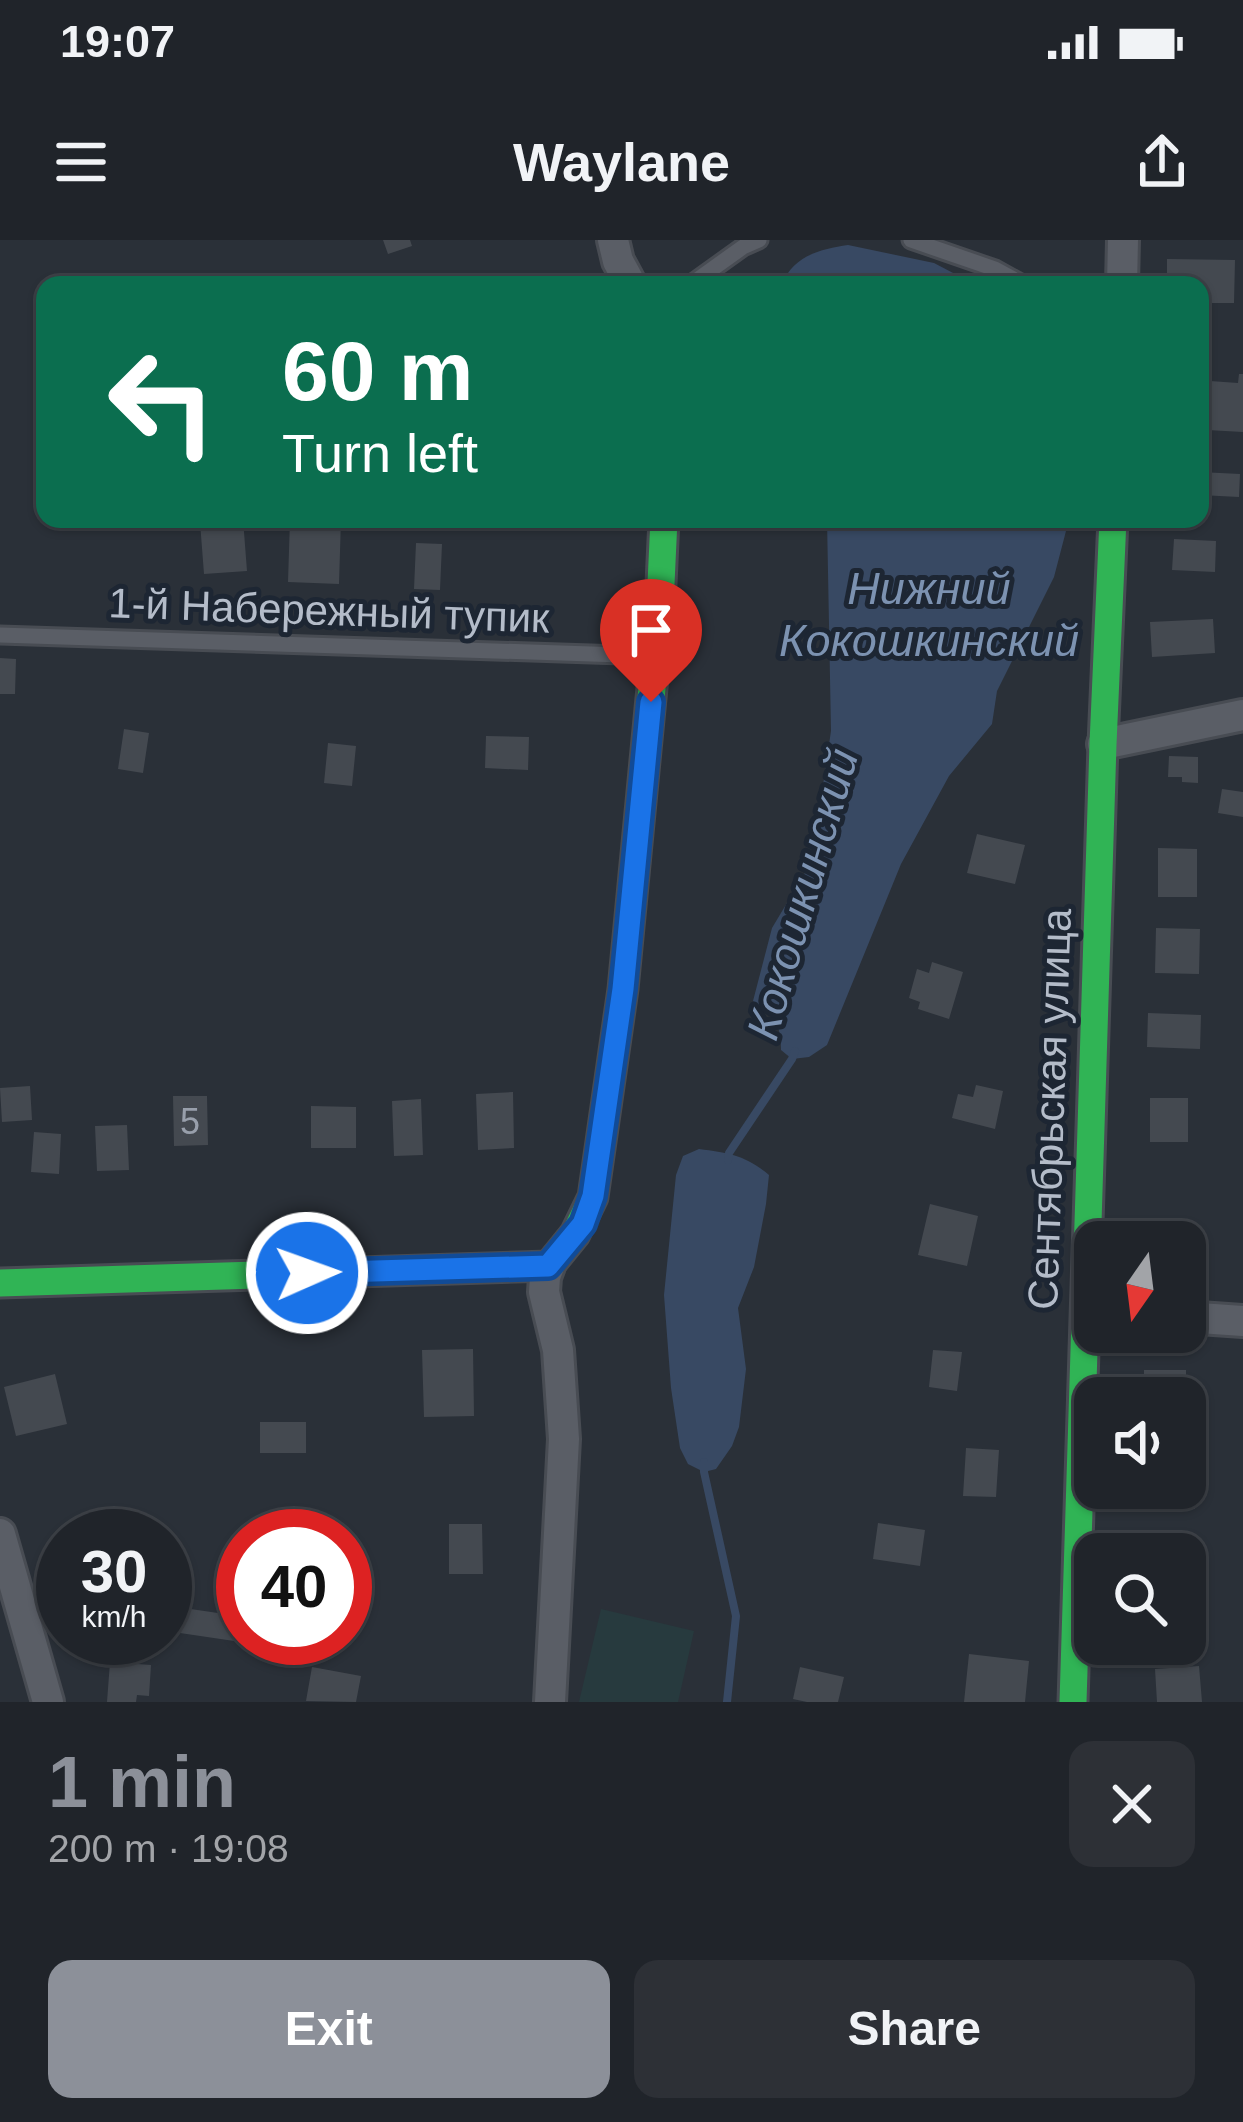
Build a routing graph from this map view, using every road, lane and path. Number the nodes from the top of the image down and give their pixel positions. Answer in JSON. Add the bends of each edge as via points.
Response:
{"nodes":[{"id":1,"x":614,"y":240,"type":"edge"},
{"id":2,"x":759,"y":240,"type":"edge"},
{"id":3,"x":910,"y":240,"type":"edge"},
{"id":4,"x":1123,"y":240,"type":"edge"},
{"id":5,"x":626,"y":276,"type":"edge"},
{"id":6,"x":702,"y":276,"type":"edge"},
{"id":7,"x":1008,"y":276,"type":"edge"},
{"id":8,"x":1122,"y":276,"type":"edge"},
{"id":9,"x":664,"y":528,"type":"edge"},
{"id":10,"x":1113,"y":528,"type":"edge"},
{"id":11,"x":0,"y":635,"type":"edge"},
{"id":12,"x":655,"y":656,"type":"junction"},
{"id":13,"x":1243,"y":715,"type":"edge"},
{"id":14,"x":1103,"y":744,"type":"junction"},
{"id":15,"x":1091,"y":1221,"type":"edge"},
{"id":16,"x":548,"y":1266,"type":"junction"},
{"id":17,"x":0,"y":1283,"type":"edge"},
{"id":18,"x":1206,"y":1318,"type":"edge"},
{"id":19,"x":1243,"y":1321,"type":"edge"},
{"id":20,"x":1087,"y":1353,"type":"edge"},
{"id":21,"x":0,"y":1534,"type":"edge"},
{"id":22,"x":48,"y":1702,"type":"edge"},
{"id":23,"x":550,"y":1702,"type":"edge"},
{"id":24,"x":1073,"y":1702,"type":"edge"}],
"edges":[{"from":1,"to":5,"type":"street"},
{"from":2,"to":6,"type":"lane"},
{"from":3,"to":7,"type":"lane"},
{"from":4,"to":8,"type":"street"},
{"from":9,"to":12,"type":"street"},
{"from":10,"to":14,"type":"street","name":"Сентябрьская улица"},
{"from":11,"to":12,"type":"lane","name":"1-й Набережный тупик"},
{"from":12,"to":16,"type":"street","via":[[623,989],[593,1196],[583,1224]]},
{"from":13,"to":14,"type":"street"},
{"from":14,"to":15,"type":"street","name":"Сентябрьская улица"},
{"from":16,"to":17,"type":"street"},
{"from":16,"to":23,"type":"street","via":[[544,1292],[558,1350],[564,1439]]},
{"from":18,"to":19,"type":"street"},
{"from":20,"to":24,"type":"street","name":"Сентябрьская улица"},
{"from":21,"to":22,"type":"street"}]}
